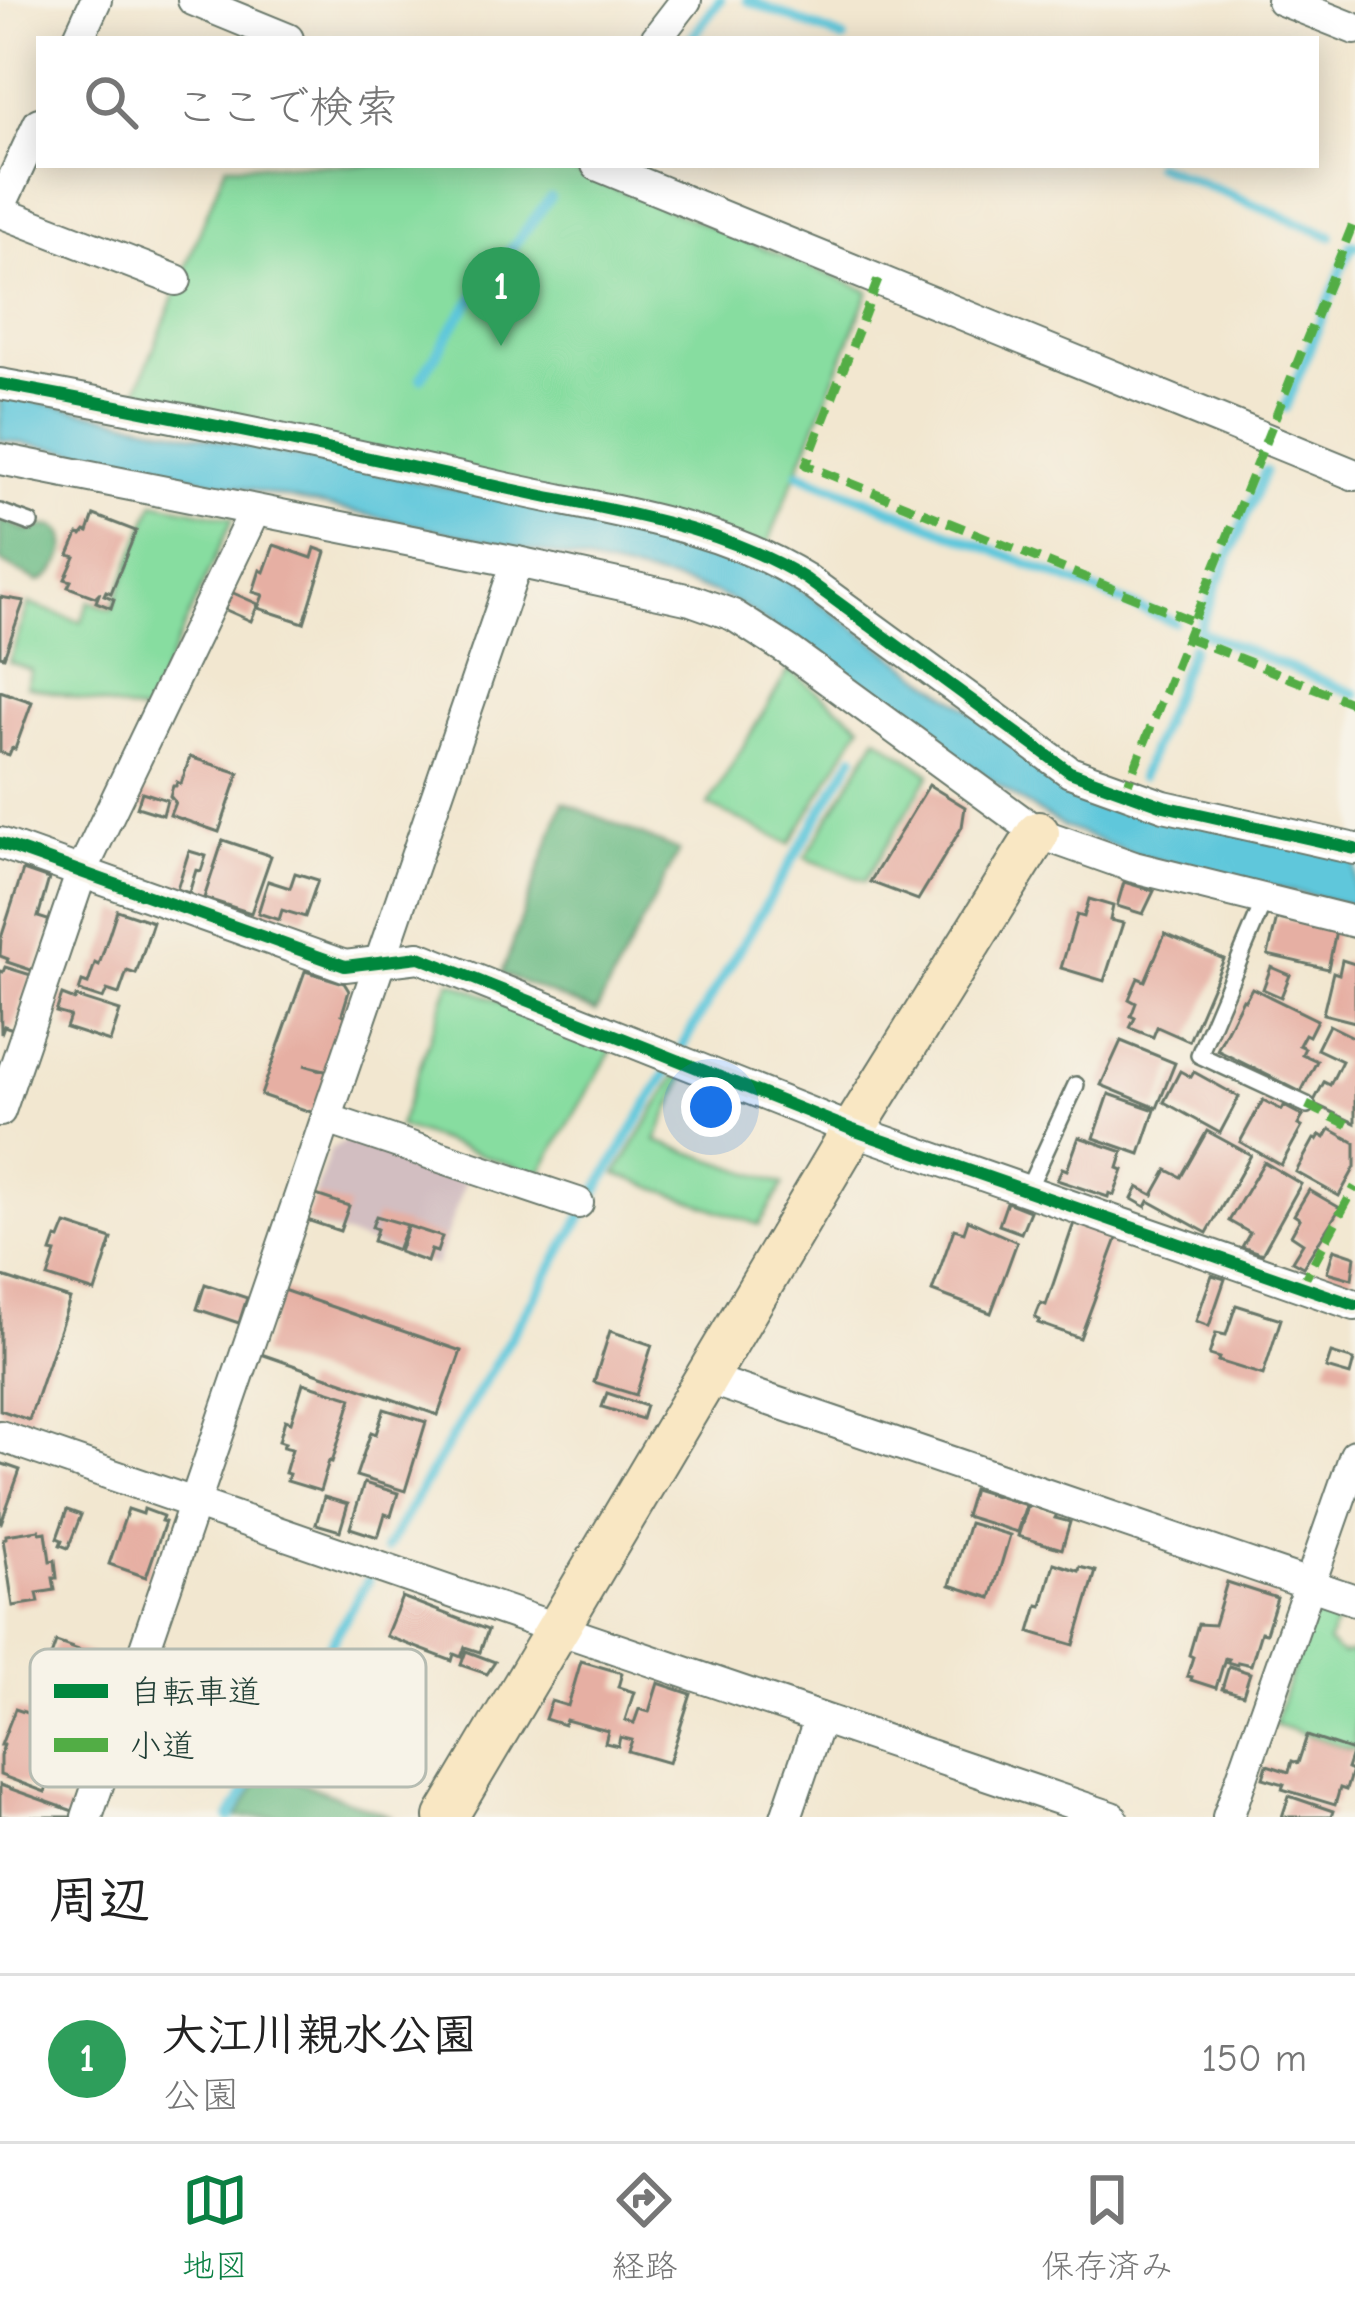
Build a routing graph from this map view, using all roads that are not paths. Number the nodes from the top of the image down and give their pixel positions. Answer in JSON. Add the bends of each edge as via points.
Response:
{"nodes":[{"id":1,"x":96,"y":0,"type":"edge"},
{"id":2,"x":193,"y":0,"type":"edge"},
{"id":3,"x":686,"y":0,"type":"edge"},
{"id":4,"x":1282,"y":0,"type":"edge"},
{"id":5,"x":1355,"y":29,"type":"edge"},
{"id":6,"x":79,"y":36,"type":"edge"},
{"id":7,"x":281,"y":36,"type":"edge"},
{"id":8,"x":658,"y":36,"type":"edge"},
{"id":9,"x":36,"y":127,"type":"edge"},
{"id":10,"x":10,"y":158,"type":"edge"},
{"id":11,"x":604,"y":168,"type":"edge"},
{"id":12,"x":0,"y":210,"type":"edge"},
{"id":13,"x":176,"y":280,"type":"dead end"},
{"id":14,"x":0,"y":385,"type":"edge"},
{"id":15,"x":0,"y":460,"type":"edge"},
{"id":16,"x":1355,"y":475,"type":"edge"},
{"id":17,"x":0,"y":512,"type":"edge"},
{"id":18,"x":254,"y":512,"type":"junction"},
{"id":19,"x":30,"y":523,"type":"dead end"},
{"id":20,"x":517,"y":562,"type":"junction"},
{"id":21,"x":1038,"y":832,"type":"junction"},
{"id":22,"x":0,"y":843,"type":"edge"},
{"id":23,"x":1355,"y":849,"type":"edge"},
{"id":24,"x":82,"y":871,"type":"junction"},
{"id":25,"x":1264,"y":901,"type":"junction"},
{"id":26,"x":1355,"y":922,"type":"edge"},
{"id":27,"x":382,"y":959,"type":"junction"},
{"id":28,"x":9,"y":1053,"type":"edge"},
{"id":29,"x":1076,"y":1085,"type":"dead end"},
{"id":30,"x":1307,"y":1105,"type":"dead end"},
{"id":31,"x":0,"y":1111,"type":"edge"},
{"id":32,"x":327,"y":1119,"type":"junction"},
{"id":33,"x":854,"y":1130,"type":"junction"},
{"id":34,"x":1027,"y":1191,"type":"junction"},
{"id":35,"x":578,"y":1203,"type":"dead end"},
{"id":36,"x":1355,"y":1305,"type":"edge"},
{"id":37,"x":708,"y":1379,"type":"junction"},
{"id":38,"x":0,"y":1436,"type":"edge"},
{"id":39,"x":1355,"y":1455,"type":"edge"},
{"id":40,"x":195,"y":1501,"type":"junction"},
{"id":41,"x":1310,"y":1585,"type":"junction"},
{"id":42,"x":1355,"y":1600,"type":"edge"},
{"id":43,"x":558,"y":1629,"type":"junction"},
{"id":44,"x":144,"y":1649,"type":"edge"},
{"id":45,"x":820,"y":1718,"type":"junction"},
{"id":46,"x":97,"y":1787,"type":"edge"},
{"id":47,"x":87,"y":1817,"type":"edge"},
{"id":48,"x":446,"y":1817,"type":"edge"},
{"id":49,"x":786,"y":1817,"type":"edge"},
{"id":50,"x":1112,"y":1817,"type":"edge"},
{"id":51,"x":1228,"y":1817,"type":"edge"}],
"edges":[{"from":1,"to":6,"type":"street"},
{"from":2,"to":7,"type":"street"},
{"from":3,"to":8,"type":"street"},
{"from":4,"to":5,"type":"street"},
{"from":9,"to":10,"type":"street"},
{"from":10,"to":12,"type":"street"},
{"from":11,"to":16,"type":"street"},
{"from":12,"to":13,"type":"street"},
{"from":14,"to":23,"type":"street","via":[[701,532],[806,579],[1070,772],[1164,806]]},
{"from":15,"to":18,"type":"street"},
{"from":17,"to":19,"type":"lane"},
{"from":18,"to":20,"type":"street"},
{"from":18,"to":24,"type":"street"},
{"from":20,"to":21,"type":"street","via":[[733,615]]},
{"from":20,"to":27,"type":"street"},
{"from":21,"to":25,"type":"street","via":[[1134,868]]},
{"from":21,"to":33,"type":"street"},
{"from":22,"to":24,"type":"street"},
{"from":24,"to":27,"type":"street","via":[[345,966]]},
{"from":24,"to":28,"type":"street"},
{"from":25,"to":26,"type":"street"},
{"from":25,"to":30,"type":"lane","via":[[1199,1055]]},
{"from":27,"to":32,"type":"street"},
{"from":27,"to":33,"type":"street","via":[[419,957]]},
{"from":28,"to":31,"type":"street"},
{"from":29,"to":34,"type":"lane"},
{"from":32,"to":35,"type":"street"},
{"from":32,"to":40,"type":"street"},
{"from":33,"to":34,"type":"street"},
{"from":33,"to":37,"type":"street"},
{"from":34,"to":36,"type":"street"},
{"from":37,"to":41,"type":"street"},
{"from":37,"to":43,"type":"street"},
{"from":38,"to":40,"type":"street"},
{"from":39,"to":41,"type":"street"},
{"from":40,"to":43,"type":"street"},
{"from":40,"to":44,"type":"street"},
{"from":41,"to":42,"type":"street"},
{"from":41,"to":51,"type":"street"},
{"from":43,"to":45,"type":"street"},
{"from":43,"to":48,"type":"street"},
{"from":45,"to":49,"type":"street"},
{"from":45,"to":50,"type":"street"},
{"from":46,"to":47,"type":"street"}]}
